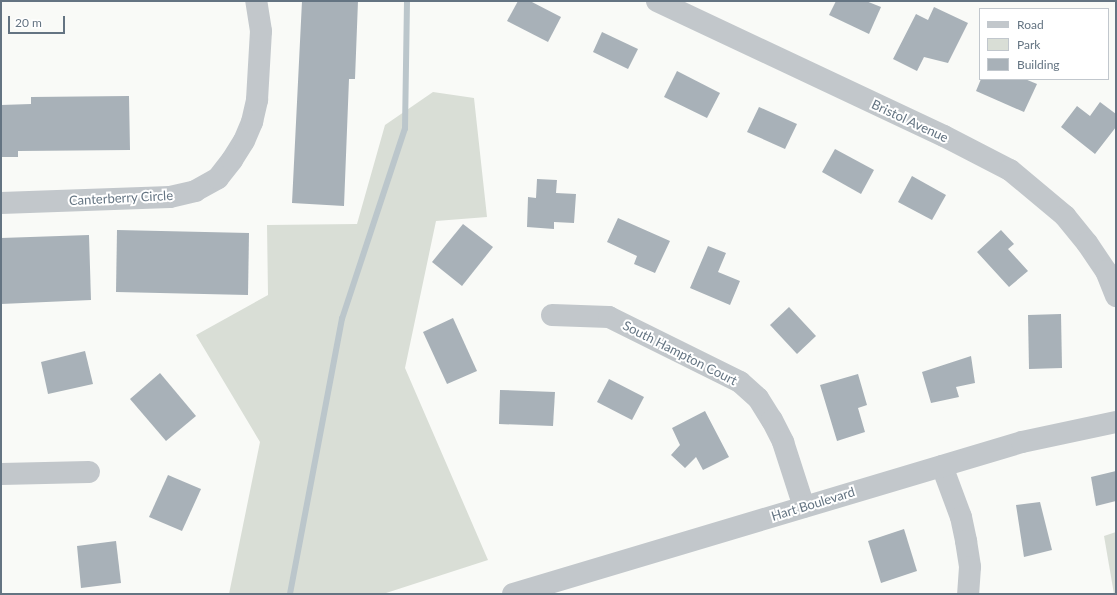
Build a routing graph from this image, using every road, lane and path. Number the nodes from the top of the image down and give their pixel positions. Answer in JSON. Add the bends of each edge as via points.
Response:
{"nodes":[{"id":1,"x":256,"y":1,"type":"edge"},
{"id":2,"x":657,"y":1,"type":"edge"},
{"id":3,"x":684,"y":7,"type":"edge"},
{"id":4,"x":1,"y":203,"type":"edge"},
{"id":5,"x":1116,"y":296,"type":"edge"},
{"id":6,"x":552,"y":316,"type":"dead end"},
{"id":7,"x":1116,"y":422,"type":"edge"},
{"id":8,"x":942,"y":466,"type":"junction"},
{"id":9,"x":89,"y":472,"type":"dead end"},
{"id":10,"x":1,"y":474,"type":"edge"},
{"id":11,"x":804,"y":507,"type":"junction"},
{"id":12,"x":513,"y":594,"type":"edge"},
{"id":13,"x":968,"y":594,"type":"edge"}],
"edges":[{"from":1,"to":4,"type":"street","name":"Canterberry Circle","via":[[261,31],[257,100],[252,122],[244,140],[218,178],[195,191],[170,197]]},
{"from":2,"to":3,"type":"street","name":"Bristol Avenue"},
{"from":3,"to":5,"type":"street","name":"Bristol Avenue","via":[[1010,170],[1065,216],[1106,272]]},
{"from":6,"to":11,"type":"street","name":"South Hampton Court","via":[[609,317],[740,382],[758,398],[772,420],[783,442]]},
{"from":7,"to":8,"type":"street","name":"Hart Boulevard","via":[[1022,442]]},
{"from":8,"to":11,"type":"street","name":"Hart Boulevard"},
{"from":8,"to":13,"type":"street","via":[[961,517],[966,541],[970,566]]},
{"from":9,"to":10,"type":"street"},
{"from":11,"to":12,"type":"street","name":"Hart Boulevard"}]}
